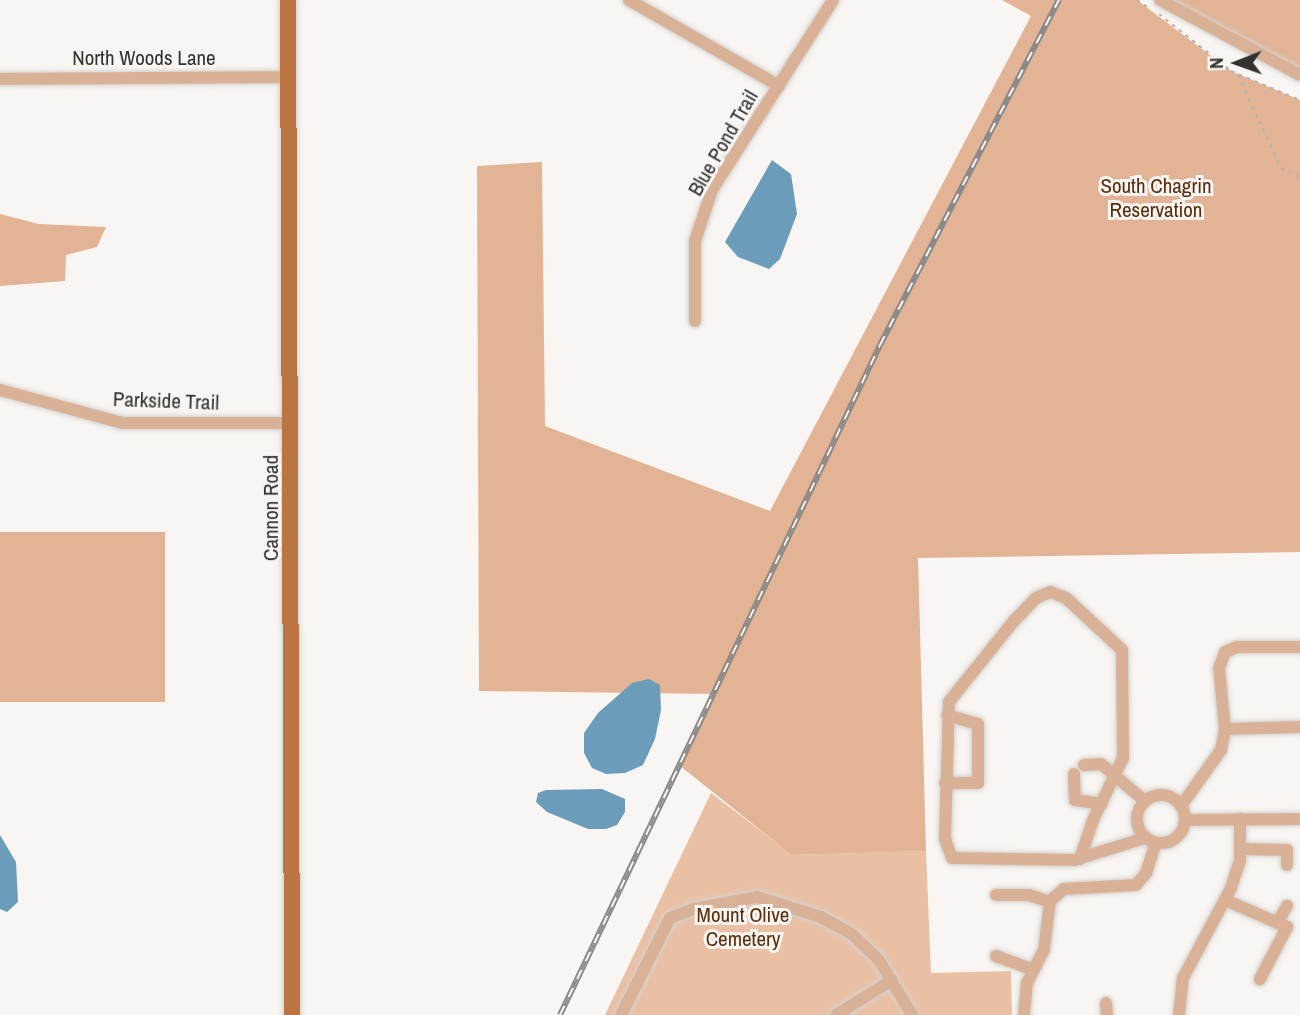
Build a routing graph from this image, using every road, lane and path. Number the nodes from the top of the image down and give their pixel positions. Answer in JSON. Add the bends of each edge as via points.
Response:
{"nodes":[{"id":1,"x":288,"y":0,"type":"edge"},
{"id":2,"x":629,"y":0,"type":"edge"},
{"id":3,"x":833,"y":0,"type":"edge"},
{"id":4,"x":1137,"y":0,"type":"edge"},
{"id":5,"x":1160,"y":0,"type":"edge"},
{"id":6,"x":1238,"y":74,"type":"junction"},
{"id":7,"x":1300,"y":75,"type":"edge"},
{"id":8,"x":288,"y":77,"type":"junction"},
{"id":9,"x":0,"y":79,"type":"edge"},
{"id":10,"x":779,"y":86,"type":"junction"},
{"id":11,"x":1300,"y":100,"type":"edge"},
{"id":12,"x":1300,"y":177,"type":"edge"},
{"id":13,"x":695,"y":321,"type":"dead end"},
{"id":14,"x":0,"y":390,"type":"edge"},
{"id":15,"x":292,"y":422,"type":"junction"},
{"id":16,"x":1300,"y":647,"type":"edge"},
{"id":17,"x":947,"y":715,"type":"junction"},
{"id":18,"x":1300,"y":727,"type":"edge"},
{"id":19,"x":1225,"y":729,"type":"junction"},
{"id":20,"x":1117,"y":775,"type":"junction"},
{"id":21,"x":945,"y":783,"type":"junction"},
{"id":22,"x":1145,"y":801,"type":"junction"},
{"id":23,"x":1102,"y":804,"type":"junction"},
{"id":24,"x":1181,"y":806,"type":"junction"},
{"id":25,"x":1241,"y":819,"type":"junction"},
{"id":26,"x":1300,"y":819,"type":"edge"},
{"id":27,"x":1185,"y":820,"type":"junction"},
{"id":28,"x":1151,"y":840,"type":"junction"},
{"id":29,"x":1240,"y":849,"type":"junction"},
{"id":30,"x":1080,"y":859,"type":"junction"},
{"id":31,"x":1287,"y":866,"type":"dead end"},
{"id":32,"x":996,"y":895,"type":"dead end"},
{"id":33,"x":1225,"y":901,"type":"junction"},
{"id":34,"x":1050,"y":902,"type":"junction"},
{"id":35,"x":1287,"y":906,"type":"dead end"},
{"id":36,"x":1278,"y":923,"type":"junction"},
{"id":37,"x":996,"y":956,"type":"dead end"},
{"id":38,"x":1034,"y":970,"type":"junction"},
{"id":39,"x":1260,"y":979,"type":"dead end"},
{"id":40,"x":892,"y":981,"type":"junction"},
{"id":41,"x":292,"y":1015,"type":"edge"},
{"id":42,"x":621,"y":1015,"type":"edge"},
{"id":43,"x":836,"y":1015,"type":"edge"},
{"id":44,"x":912,"y":1015,"type":"edge"},
{"id":45,"x":1024,"y":1015,"type":"edge"},
{"id":46,"x":1179,"y":1015,"type":"edge"}],
"edges":[{"from":1,"to":8,"type":"main road","name":"Cannon Road"},
{"from":2,"to":10,"type":"street"},
{"from":3,"to":10,"type":"street","name":"Blue Pond Trail"},
{"from":4,"to":6,"type":"path"},
{"from":5,"to":7,"type":"street"},
{"from":6,"to":11,"type":"path"},
{"from":6,"to":12,"type":"path","via":[[1281,168]]},
{"from":8,"to":9,"type":"street","name":"North Woods Lane"},
{"from":8,"to":15,"type":"main road","name":"Cannon Road"},
{"from":10,"to":13,"type":"street","name":"Blue Pond Trail","via":[[712,190],[695,241]]},
{"from":14,"to":15,"type":"street","name":"Parkside Trail","via":[[122,423]]},
{"from":15,"to":41,"type":"main road","name":"Cannon Road"},
{"from":16,"to":19,"type":"street","via":[[1237,647],[1225,652],[1219,668]]},
{"from":17,"to":20,"type":"street","via":[[949,702],[970,672],[1036,598],[1050,592],[1066,598],[1122,650],[1123,758]]},
{"from":17,"to":21,"type":"street"},
{"from":17,"to":21,"type":"street","via":[[978,724],[978,783]]},
{"from":18,"to":19,"type":"street"},
{"from":19,"to":24,"type":"street","via":[[1217,759]]},
{"from":20,"to":22,"type":"street"},
{"from":20,"to":23,"type":"street"},
{"from":20,"to":23,"type":"street","via":[[1101,764],[1079,770],[1074,800]]},
{"from":21,"to":30,"type":"street","via":[[945,839],[952,858]]},
{"from":22,"to":24,"type":"street","via":[[1164,795]]},
{"from":22,"to":28,"type":"street","via":[[1137,819]]},
{"from":23,"to":30,"type":"street"},
{"from":24,"to":27,"type":"street"},
{"from":25,"to":26,"type":"street"},
{"from":25,"to":27,"type":"street"},
{"from":25,"to":29,"type":"street"},
{"from":27,"to":28,"type":"street","via":[[1176,838]]},
{"from":28,"to":30,"type":"street"},
{"from":28,"to":34,"type":"street","via":[[1136,885],[1128,889],[1063,889]]},
{"from":29,"to":31,"type":"street","via":[[1287,850]]},
{"from":29,"to":33,"type":"street"},
{"from":32,"to":34,"type":"street","via":[[1029,895]]},
{"from":33,"to":36,"type":"street"},
{"from":33,"to":46,"type":"street","via":[[1182,978]]},
{"from":34,"to":38,"type":"street","via":[[1044,950]]},
{"from":35,"to":36,"type":"street"},
{"from":36,"to":39,"type":"street","via":[[1287,927]]},
{"from":37,"to":38,"type":"street"},
{"from":38,"to":45,"type":"street","via":[[1027,983]]},
{"from":40,"to":42,"type":"street","via":[[852,934],[821,917],[757,897],[670,918]]},
{"from":40,"to":43,"type":"street"},
{"from":40,"to":44,"type":"street"}]}
